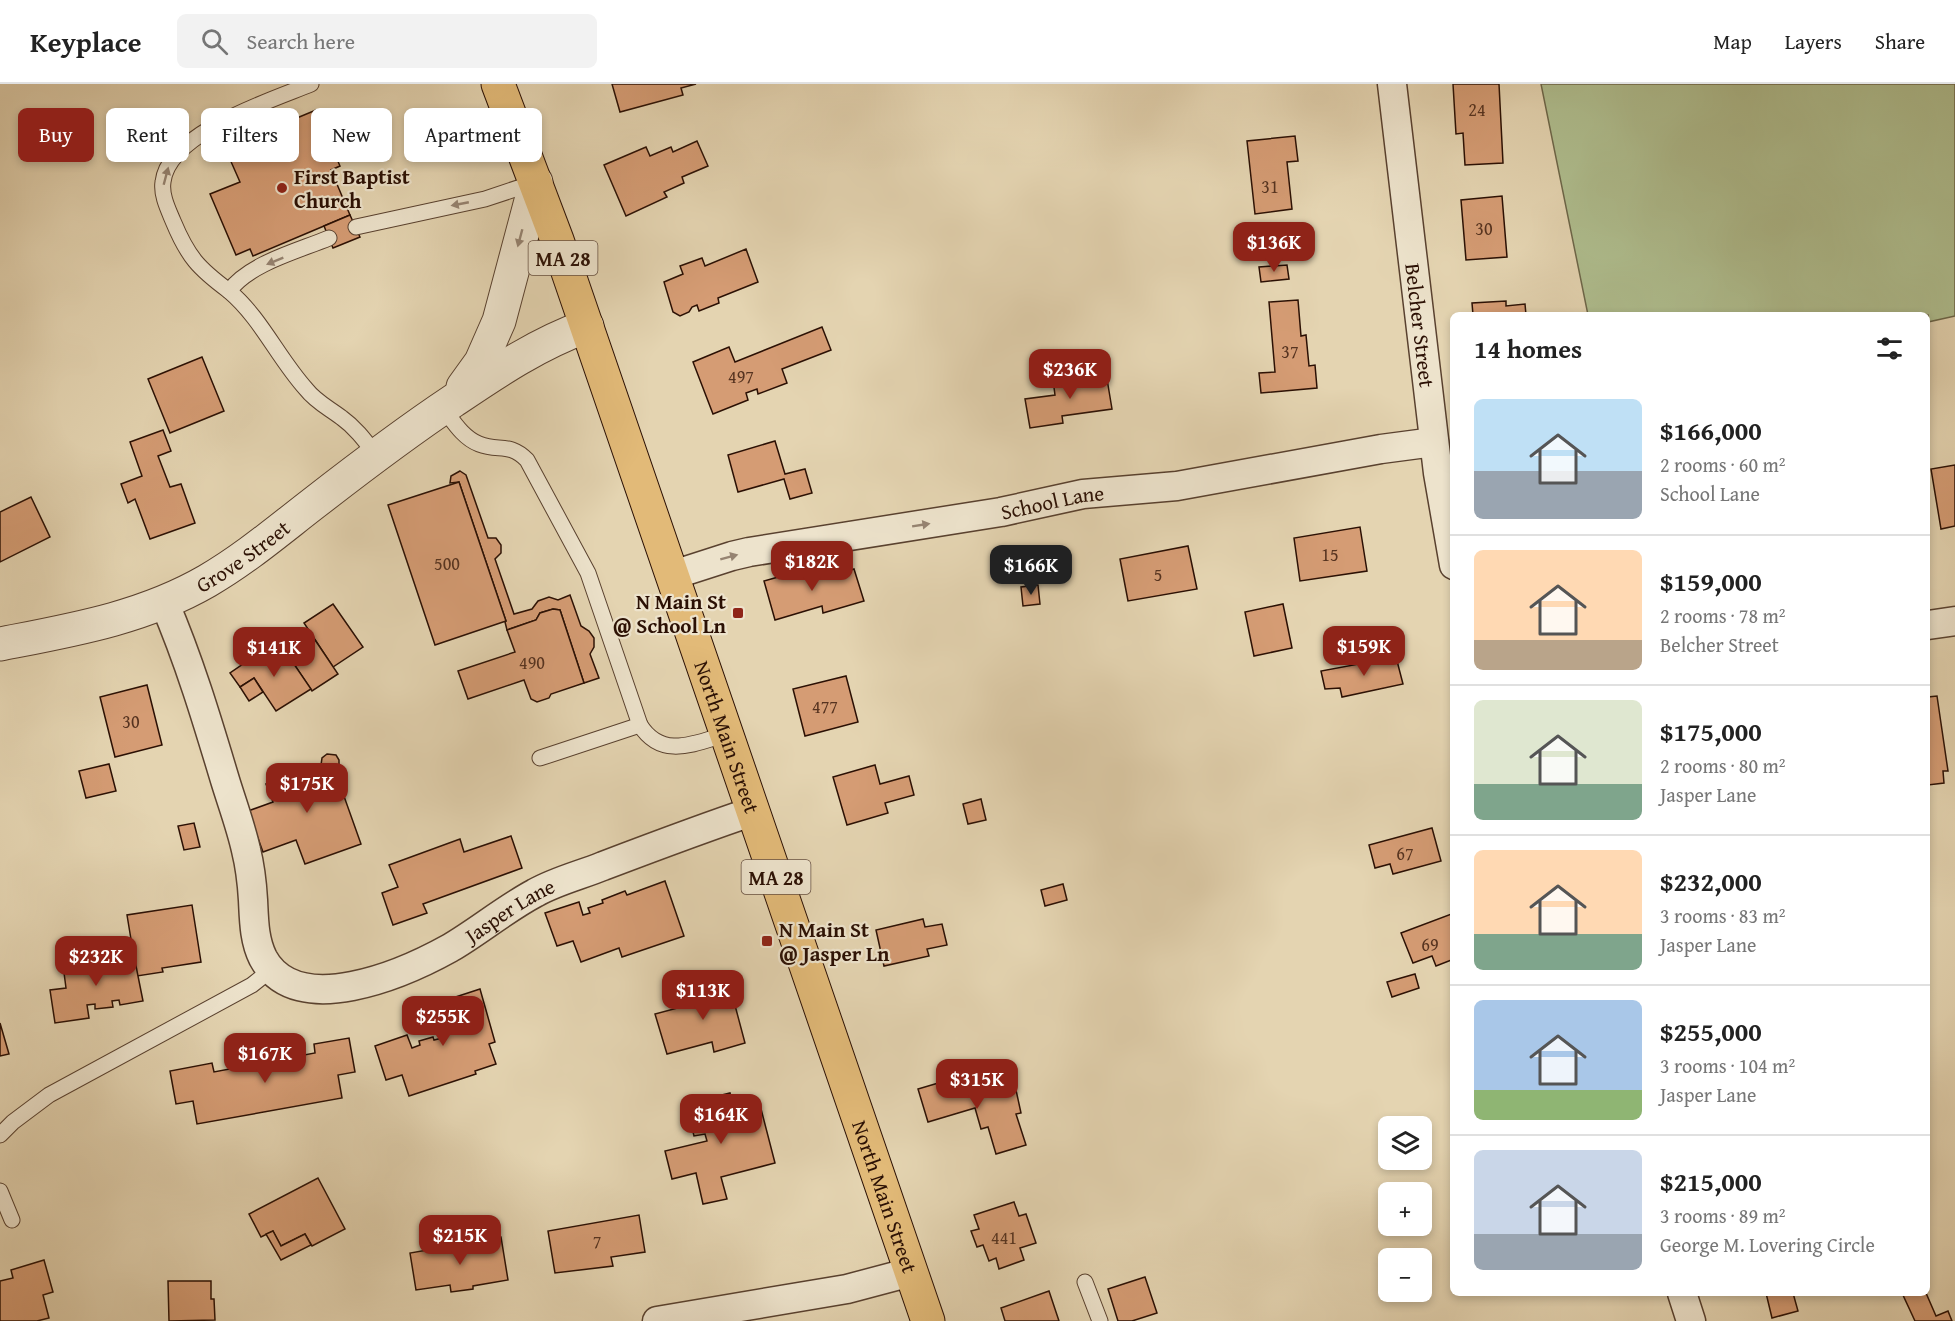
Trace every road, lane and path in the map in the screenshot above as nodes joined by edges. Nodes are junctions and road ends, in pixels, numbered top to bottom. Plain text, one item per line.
1 (311, 84) edge
2 (498, 84) edge
3 (1392, 84) edge
4 (536, 182) junction
5 (356, 227) dead end
6 (329, 238) dead end
7 (230, 291) junction
8 (587, 326) junction
9 (448, 404) junction
10 (1434, 442) junction
11 (376, 455) junction
12 (1450, 540) edge
13 (673, 575) junction
14 (164, 602) junction
15 (1955, 621) edge
16 (1930, 625) edge
17 (0, 644) edge
18 (640, 725) junction
19 (727, 734) junction
20 (540, 758) dead end
21 (754, 811) junction
22 (272, 969) junction
23 (0, 1135) edge
24 (0, 1191) edge
25 (12, 1220) dead end
26 (911, 1272) junction
27 (1085, 1282) dead end
28 (1683, 1296) edge
29 (657, 1321) edge
30 (928, 1321) edge
31 (1100, 1321) edge
32 (1691, 1321) edge

7 -> 1 lane
2 - 4 main road, North Main Street / MA 28
3 - 10 street, Belcher Street
4 -> 5 lane
4 - 8 main road, North Main Street / MA 28
4 -> 9 street, Grove Street
6 -> 7 lane
7 - 11 lane
8 - 9 street, Grove Street
8 - 13 main road, North Main Street / MA 28
9 - 11 street, Grove Street
9 - 18 lane
10 - 12 street, Belcher Street
13 -> 10 street, School Lane
11 - 14 street, Grove Street
13 - 19 main road, North Main Street / MA 28
14 - 17 street, Grove Street
14 - 22 street, Jasper Lane
15 - 16 street
18 - 19 lane
18 - 20 lane
19 - 21 main road, North Main Street / MA 28
21 - 22 street, Jasper Lane
21 - 26 main road, North Main Street / MA 28
22 - 23 lane
24 - 25 lane
26 - 29 street
26 - 30 main road, North Main Street / MA 28
27 - 31 lane
28 - 32 street

